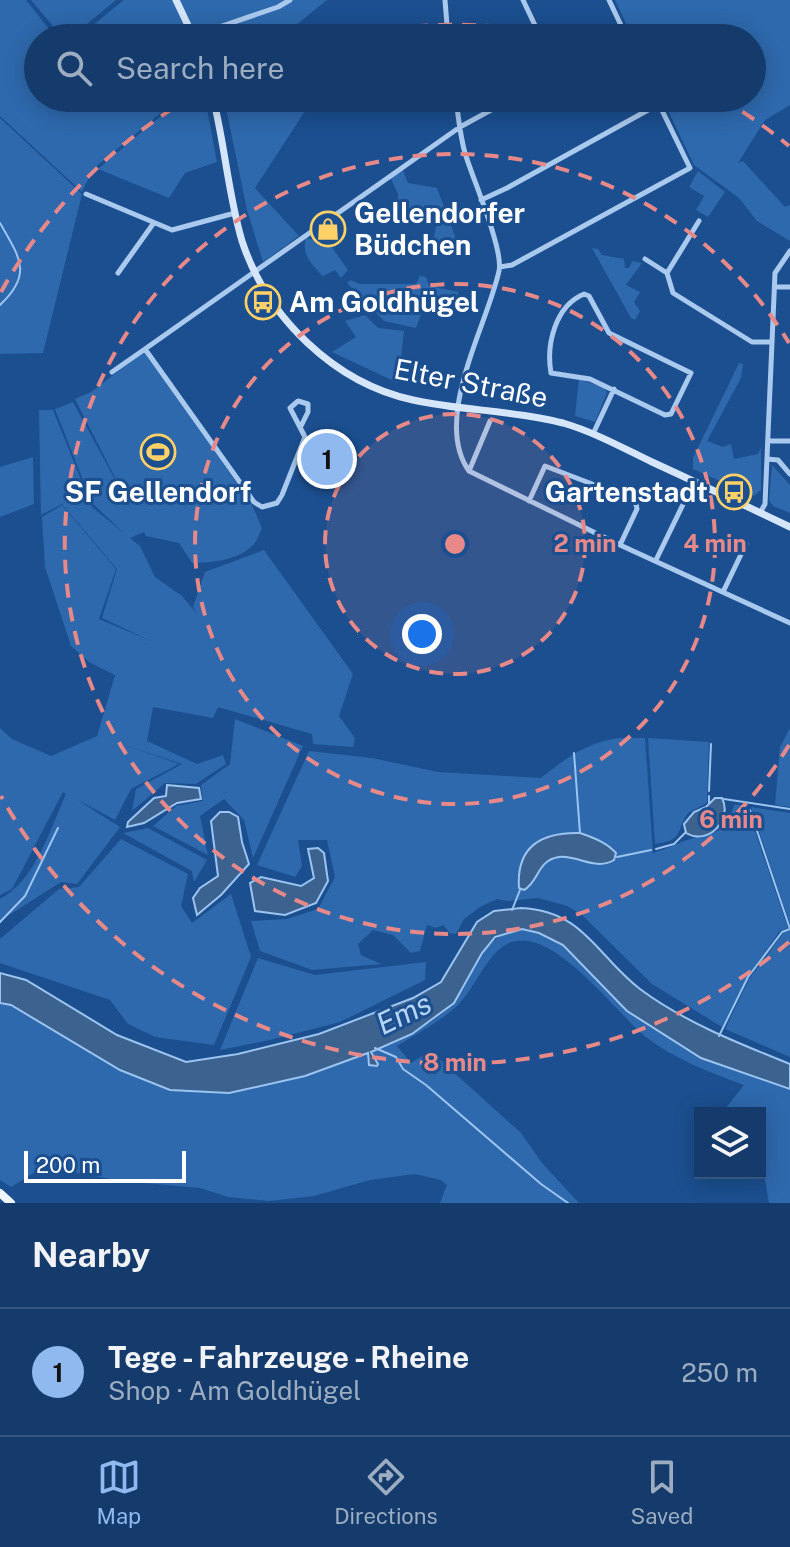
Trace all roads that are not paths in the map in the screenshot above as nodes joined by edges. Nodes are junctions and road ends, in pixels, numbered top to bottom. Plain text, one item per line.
1 (176, 0) edge
2 (290, 0) edge
3 (445, 0) edge
4 (523, 0) edge
5 (609, 0) edge
6 (188, 24) edge
7 (230, 24) edge
8 (447, 24) edge
9 (534, 24) edge
10 (620, 24) edge
11 (216, 112) edge
12 (458, 112) edge
13 (487, 112) edge
14 (639, 112) edge
15 (663, 112) edge
16 (460, 127) junction
17 (86, 194) dead end
18 (481, 200) junction
19 (235, 213) junction
20 (699, 221) dead end
21 (153, 224) junction
22 (790, 251) edge
23 (645, 259) dead end
24 (500, 267) junction
25 (255, 271) junction
26 (118, 273) dead end
27 (667, 273) junction
28 (775, 287) junction
29 (790, 287) edge
30 (772, 342) junction
31 (145, 349) junction
32 (112, 372) dead end
33 (614, 389) junction
34 (459, 408) junction
35 (490, 421) dead end
36 (301, 426) junction
37 (593, 434) junction
38 (768, 441) junction
39 (790, 441) edge
40 (767, 459) junction
41 (469, 471) junction
42 (790, 474) edge
43 (691, 488) dead end
44 (529, 501) junction
45 (760, 513) junction
46 (790, 527) edge
47 (746, 544) dead end
48 (620, 545) junction
49 (656, 560) junction
50 (723, 592) junction
51 (790, 623) edge
52 (0, 1193) edge
53 (11, 1203) edge

1 - 6 main road
2 - 7 street
3 - 8 street
4 - 9 street
5 - 10 street
11 - 19 main road, Elter Straße
12 - 16 street
13 - 16 street
14 - 18 street
15 - 24 street
16 - 18 street
16 - 25 street
17 - 21 street
18 - 24 street
19 - 21 street
19 - 25 main road, Elter Straße
20 - 27 street
21 - 26 street
22 - 28 street
23 - 27 street
24 - 34 street
25 - 31 street
25 - 34 main road, Elter Straße
27 - 30 street
28 - 29 street
28 - 30 street
30 - 38 street
31 - 32 street
31 - 36 street
33 - 33 street
33 - 37 street
34 - 37 main road, Elter Straße
34 - 41 street
35 - 41 street
36 - 36 street
37 - 45 main road, Elter Straße
38 - 39 street
38 - 40 street
40 - 42 street
40 - 45 street
41 - 44 street
43 - 49 street
44 - 48 street
44 - 48 street
45 - 46 main road, Elter Straße
47 - 50 street
48 - 49 street
49 - 50 street
50 - 51 street
52 - 53 main road

